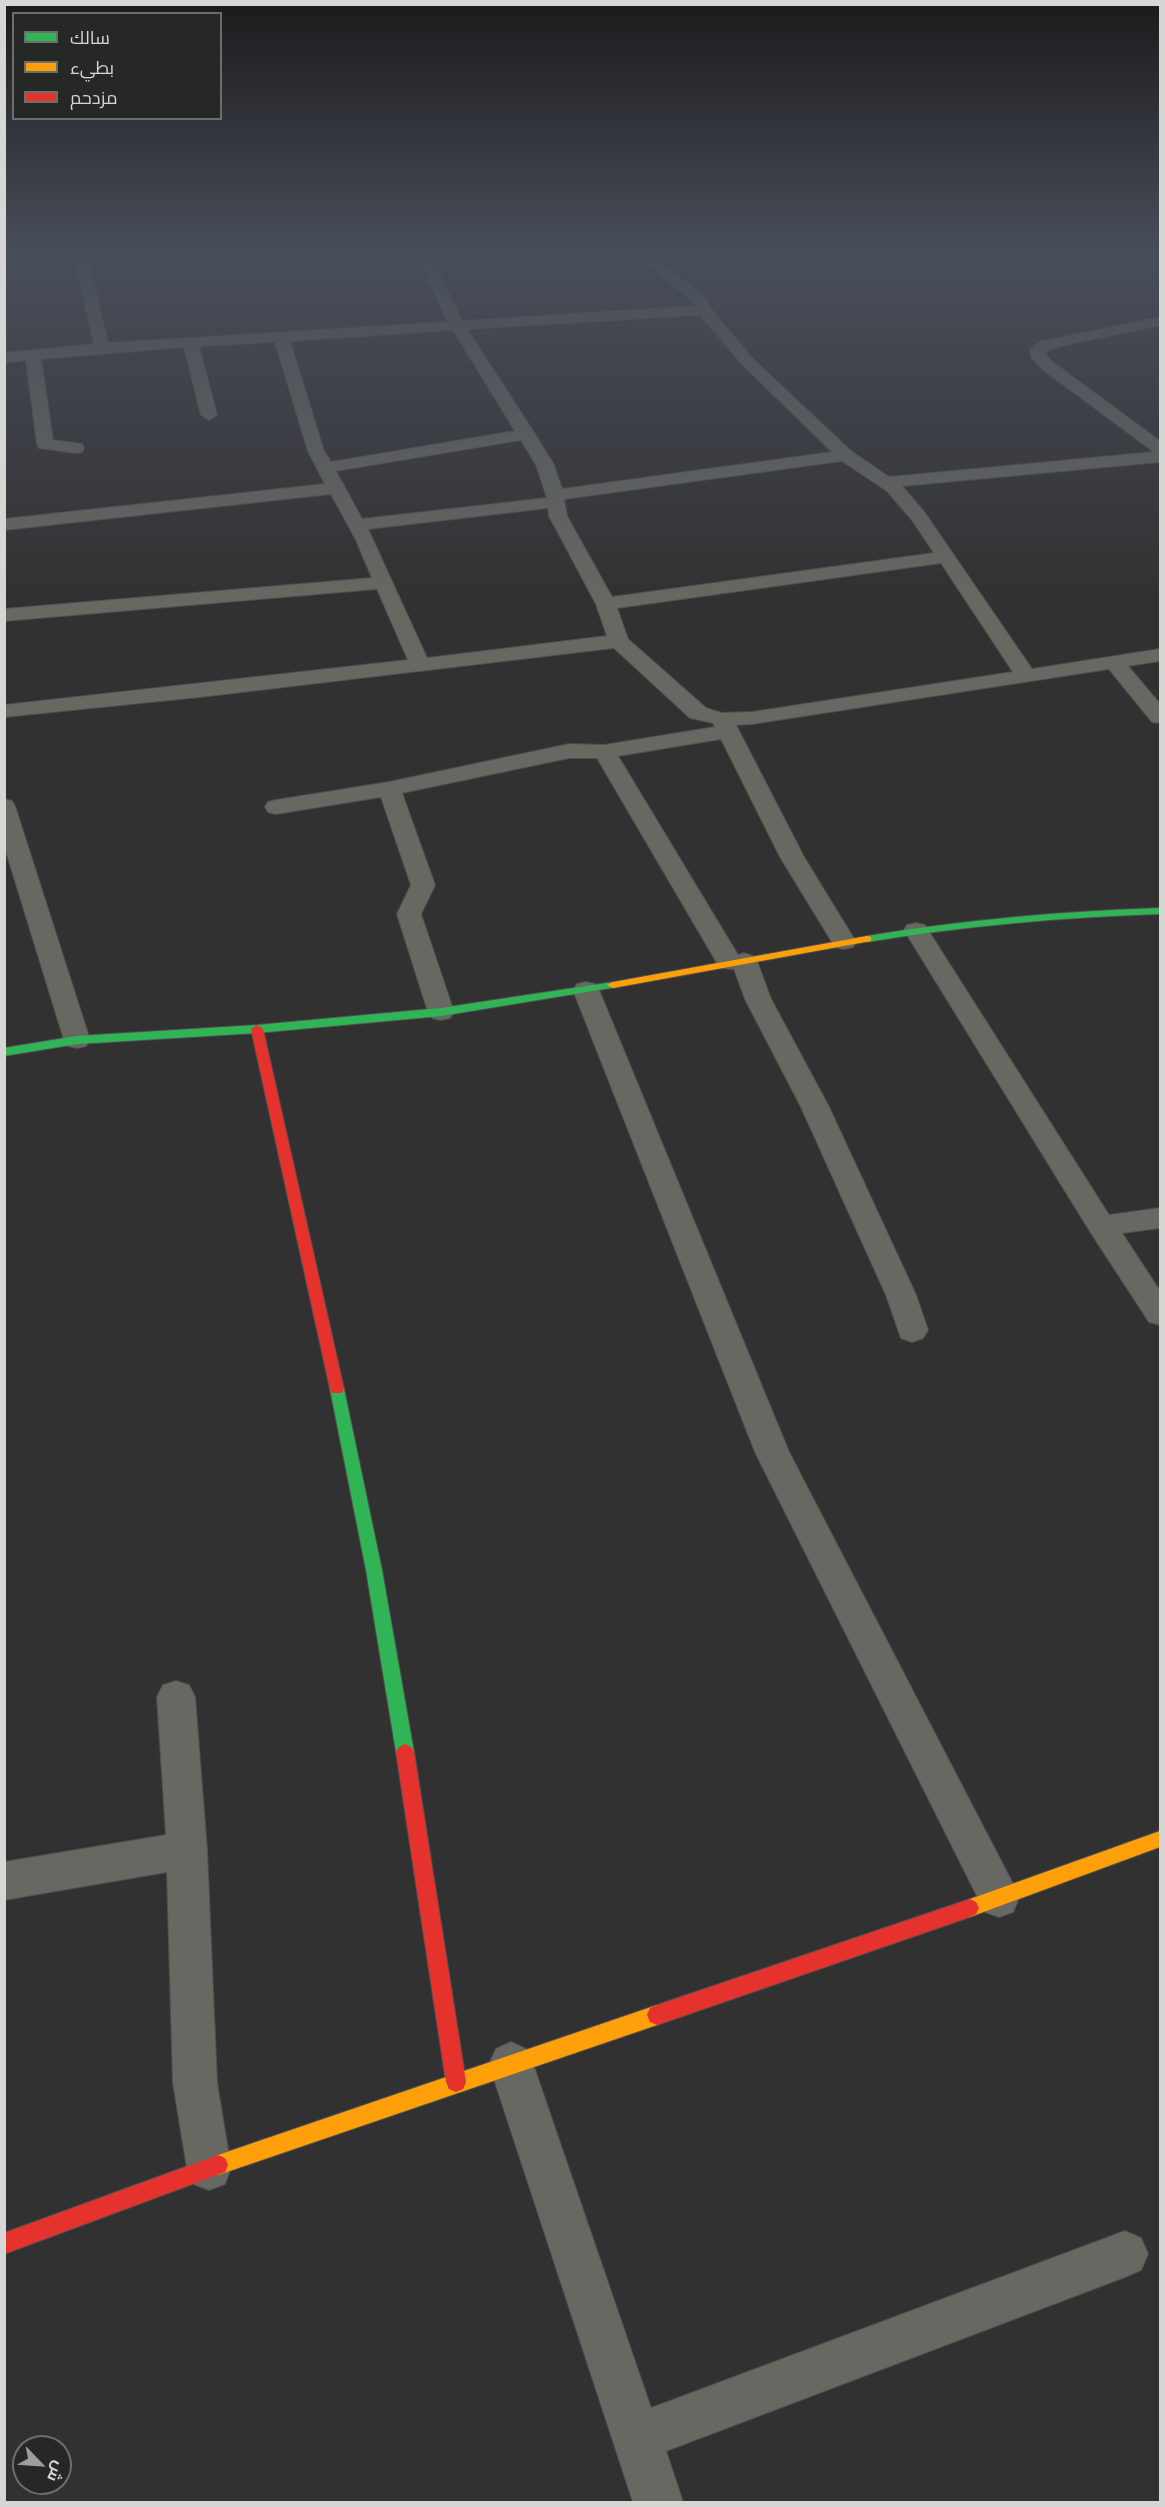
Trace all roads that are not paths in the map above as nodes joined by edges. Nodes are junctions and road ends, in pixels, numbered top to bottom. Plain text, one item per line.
1 (36, 370) edge
2 (197, 370) edge
3 (291, 370) edge
4 (486, 370) edge
5 (756, 370) edge
6 (1053, 370) edge
7 (209, 415) dead end
8 (527, 434) junction
9 (76, 448) dead end
10 (1161, 449) edge
11 (845, 455) junction
12 (1161, 457) edge
13 (325, 468) junction
14 (889, 482) junction
15 (336, 488) junction
16 (556, 499) junction
17 (4, 525) edge
18 (356, 525) junction
19 (945, 557) junction
20 (384, 584) junction
21 (606, 604) junction
22 (4, 615) edge
23 (618, 642) junction
24 (1161, 655) edge
25 (1114, 662) junction
26 (420, 665) junction
27 (1026, 676) junction
28 (4, 711) edge
29 (1161, 717) edge
30 (725, 725) junction
31 (604, 752) junction
32 (389, 789) junction
33 (4, 806) edge
34 (276, 807) dead end
35 (1161, 911) edge
36 (916, 930) junction
37 (844, 942) junction
38 (737, 962) junction
39 (585, 990) junction
40 (441, 1012) junction
41 (256, 1029) junction
42 (77, 1040) junction
43 (4, 1052) edge
44 (1161, 1218) edge
45 (1101, 1226) junction
46 (1161, 1314) edge
47 (912, 1330) dead end
48 (176, 1697) dead end
49 (1161, 1839) edge
50 (187, 1850) junction
51 (4, 1881) edge
52 (999, 1898) junction
53 (511, 2064) junction
54 (456, 2082) junction
55 (209, 2168) junction
56 (4, 2244) edge
57 (1125, 2254) dead end
58 (636, 2438) junction
59 (658, 2502) edge

1 - 9 street
2 - 7 street
3 - 13 street
4 - 8 street
5 - 11 street
6 - 10 street
8 - 13 street
8 - 16 street
11 - 14 street
11 - 16 street
12 - 14 street
13 - 15 street
14 - 19 street
15 - 17 street
15 - 18 street
16 - 18 street
16 - 21 street
18 - 20 street
19 - 21 street
19 - 27 street
20 - 22 street
20 - 26 street
21 - 23 street
23 - 26 street
23 - 30 street
24 - 25 street
25 - 27 street
25 - 29 street
26 - 28 street
27 - 30 street
30 - 31 street
30 - 37 street
31 - 32 street
31 - 38 street
32 - 34 street
32 - 40 street
33 - 42 street
35 - 36 street
36 - 37 street
36 - 45 street
37 - 38 street
38 - 39 street
38 - 47 street
39 - 40 street
39 - 52 street
40 - 41 street
41 - 42 street
41 - 54 street
42 - 43 street
44 - 45 street
45 - 46 street
48 - 50 street
49 - 52 street
50 - 51 street
50 - 55 street
52 - 53 street
53 - 54 street
53 - 58 street
54 - 55 street
55 - 56 street
57 - 58 street
58 - 59 street

